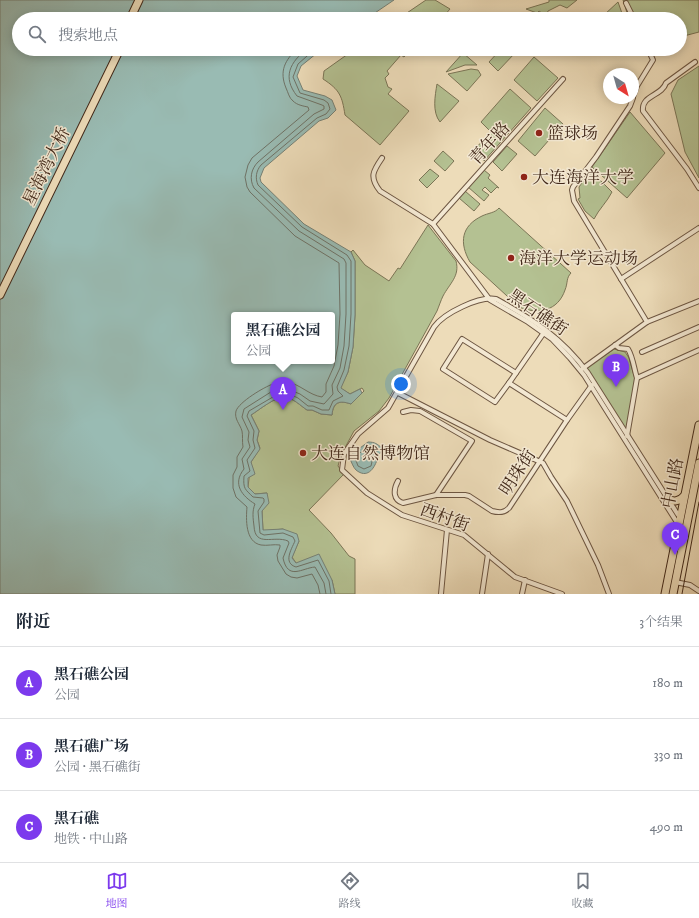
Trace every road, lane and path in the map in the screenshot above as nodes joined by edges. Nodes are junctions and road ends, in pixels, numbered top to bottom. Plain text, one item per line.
1 (140, 0) edge
2 (144, 0) edge
3 (626, 3) dead end
4 (134, 12) edge
5 (138, 12) edge
6 (630, 12) edge
7 (113, 56) edge
8 (117, 56) edge
9 (651, 56) edge
10 (695, 62) dead end
11 (563, 79) dead end
12 (639, 83) edge
13 (631, 104) edge
14 (382, 158) dead end
15 (699, 188) edge
16 (433, 224) junction
17 (699, 228) edge
18 (621, 279) junction
19 (0, 285) edge
20 (0, 295) edge
21 (488, 298) junction
22 (699, 301) edge
23 (646, 322) junction
24 (699, 327) edge
25 (545, 331) junction
26 (615, 345) junction
27 (699, 350) edge
28 (642, 352) dead end
29 (582, 369) junction
30 (516, 373) junction
31 (638, 378) junction
32 (509, 383) junction
33 (593, 384) junction
34 (398, 393) junction
35 (403, 412) dead end
36 (567, 420) junction
37 (699, 425) edge
38 (627, 436) junction
39 (540, 460) junction
40 (699, 463) edge
41 (342, 470) joint
42 (398, 481) dead end
43 (436, 495) junction
44 (684, 496) junction
45 (667, 498) junction
46 (691, 504) junction
47 (668, 508) junction
48 (679, 517) junction
49 (447, 530) junction
50 (488, 554) junction
51 (680, 559) junction
52 (525, 580) junction
53 (675, 582) junction
54 (699, 591) edge
55 (441, 594) edge
56 (482, 594) edge
57 (522, 594) edge
58 (560, 594) edge
59 (609, 594) edge
60 (665, 594) edge
61 (673, 594) edge

1 - 4 highway
2 - 5 highway
3 - 6 street
7 - 19 highway, 星海湾大桥
8 - 20 highway, 星海湾大桥
9 - 12 street
10 - 15 street
11 - 16 street, 青年路
13 - 18 street
14 - 16 street
16 - 21 street
17 - 18 street
18 - 23 street
21 - 25 street, 黑石礁街
21 - 34 street, 黑石礁街
22 - 23 street
23 - 26 street
24 - 28 street
25 - 29 street, 黑石礁街
25 - 30 street
26 - 29 street
26 - 31 street
27 - 31 street
29 - 33 street, 黑石礁街
30 - 32 street
30 - 32 street
31 - 38 street
32 - 36 street
33 - 36 street, 明珠街
33 - 38 street, 黑石礁街
33 - 47 street, 黑石礁街
34 - 39 street
34 - 41 street, 黑石礁街
35 - 43 street
36 - 39 street, 明珠街
37 - 44 highway, 中山路
38 - 45 street, 黑石礁街
39 - 43 street, 明珠街
39 - 59 street
40 - 46 highway, 中山路
41 - 49 street, 西村街
42 - 43 street, 明珠街
44 - 45 highway
44 - 48 highway, 中山路
45 - 48 street, 黑石礁街
46 - 48 street
46 - 51 highway, 中山路
47 - 48 street, 黑石礁街
47 - 48 street, 黑石礁街
48 - 51 highway
48 - 60 highway, 中山路
49 - 50 street, 西村街
49 - 55 street
50 - 52 street, 西村街
50 - 56 street
51 - 53 highway, 中山路
52 - 57 street
52 - 58 street, 西村街
53 - 54 street
53 - 61 highway, 中山路

